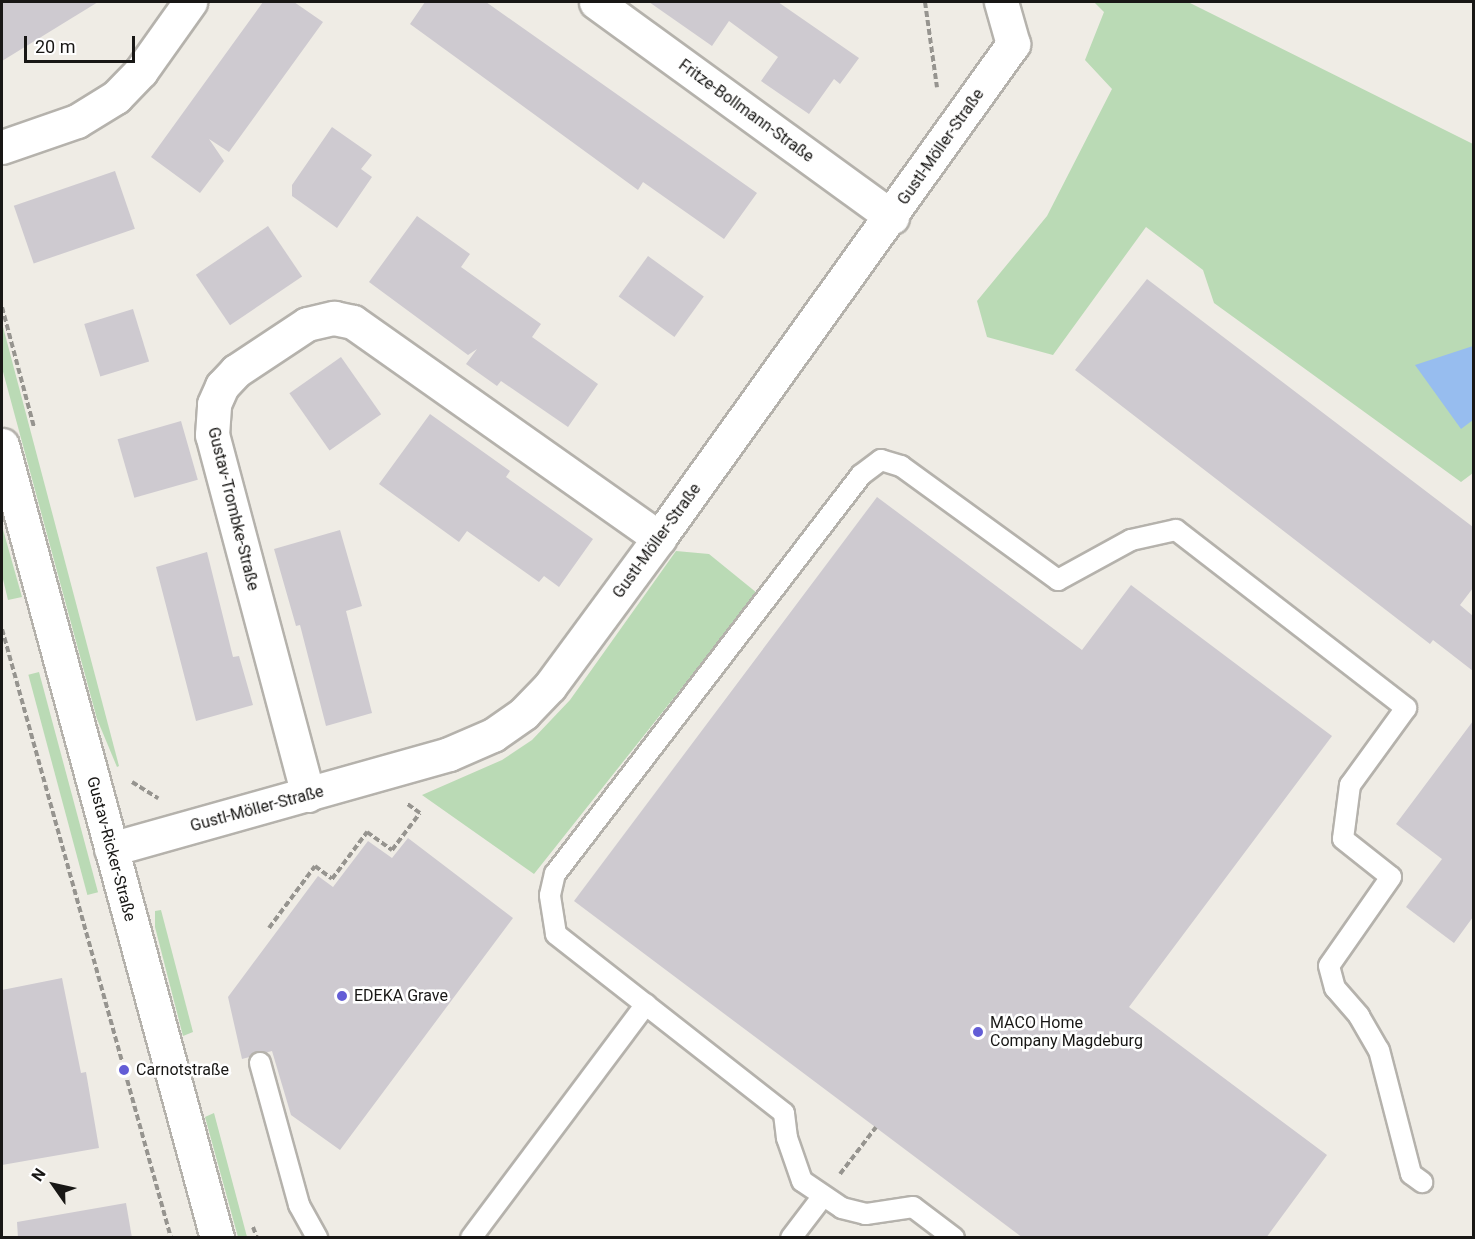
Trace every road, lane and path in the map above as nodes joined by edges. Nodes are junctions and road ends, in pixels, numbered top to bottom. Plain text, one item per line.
1 (190, 2) edge
2 (599, 2) edge
3 (1000, 2) edge
4 (2, 147) edge
5 (892, 217) junction
6 (3, 455) edge
7 (659, 538) junction
8 (2, 629) edge
9 (373, 778) junction
10 (308, 795) junction
11 (111, 849) junction
12 (269, 927) dead end
13 (646, 1004) junction
14 (260, 1063) dead end
15 (876, 1127) dead end
16 (1422, 1182) dead end
17 (823, 1196) junction
18 (171, 1238) edge
19 (217, 1238) edge
20 (317, 1238) edge
21 (471, 1238) edge
22 (792, 1238) edge
23 (954, 1238) edge

1 - 4 street
2 - 5 street, Fritze-Bollmann-Straße
3 - 5 street, Gustl-Möller-Straße
5 - 7 street, Gustl-Möller-Straße
6 - 11 street, Gustav-Ricker-Straße
7 - 9 street, Gustl-Möller-Straße
7 - 10 street, Gustav-Trombke-Straße
8 - 18 path
9 - 10 street, Gustl-Möller-Straße
9 - 12 path
10 - 11 street, Gustl-Möller-Straße
11 - 19 street, Gustav-Ricker-Straße
13 - 16 lane
13 - 17 lane
13 - 21 lane
14 - 20 lane
15 - 17 path
17 - 22 lane
17 - 23 lane

